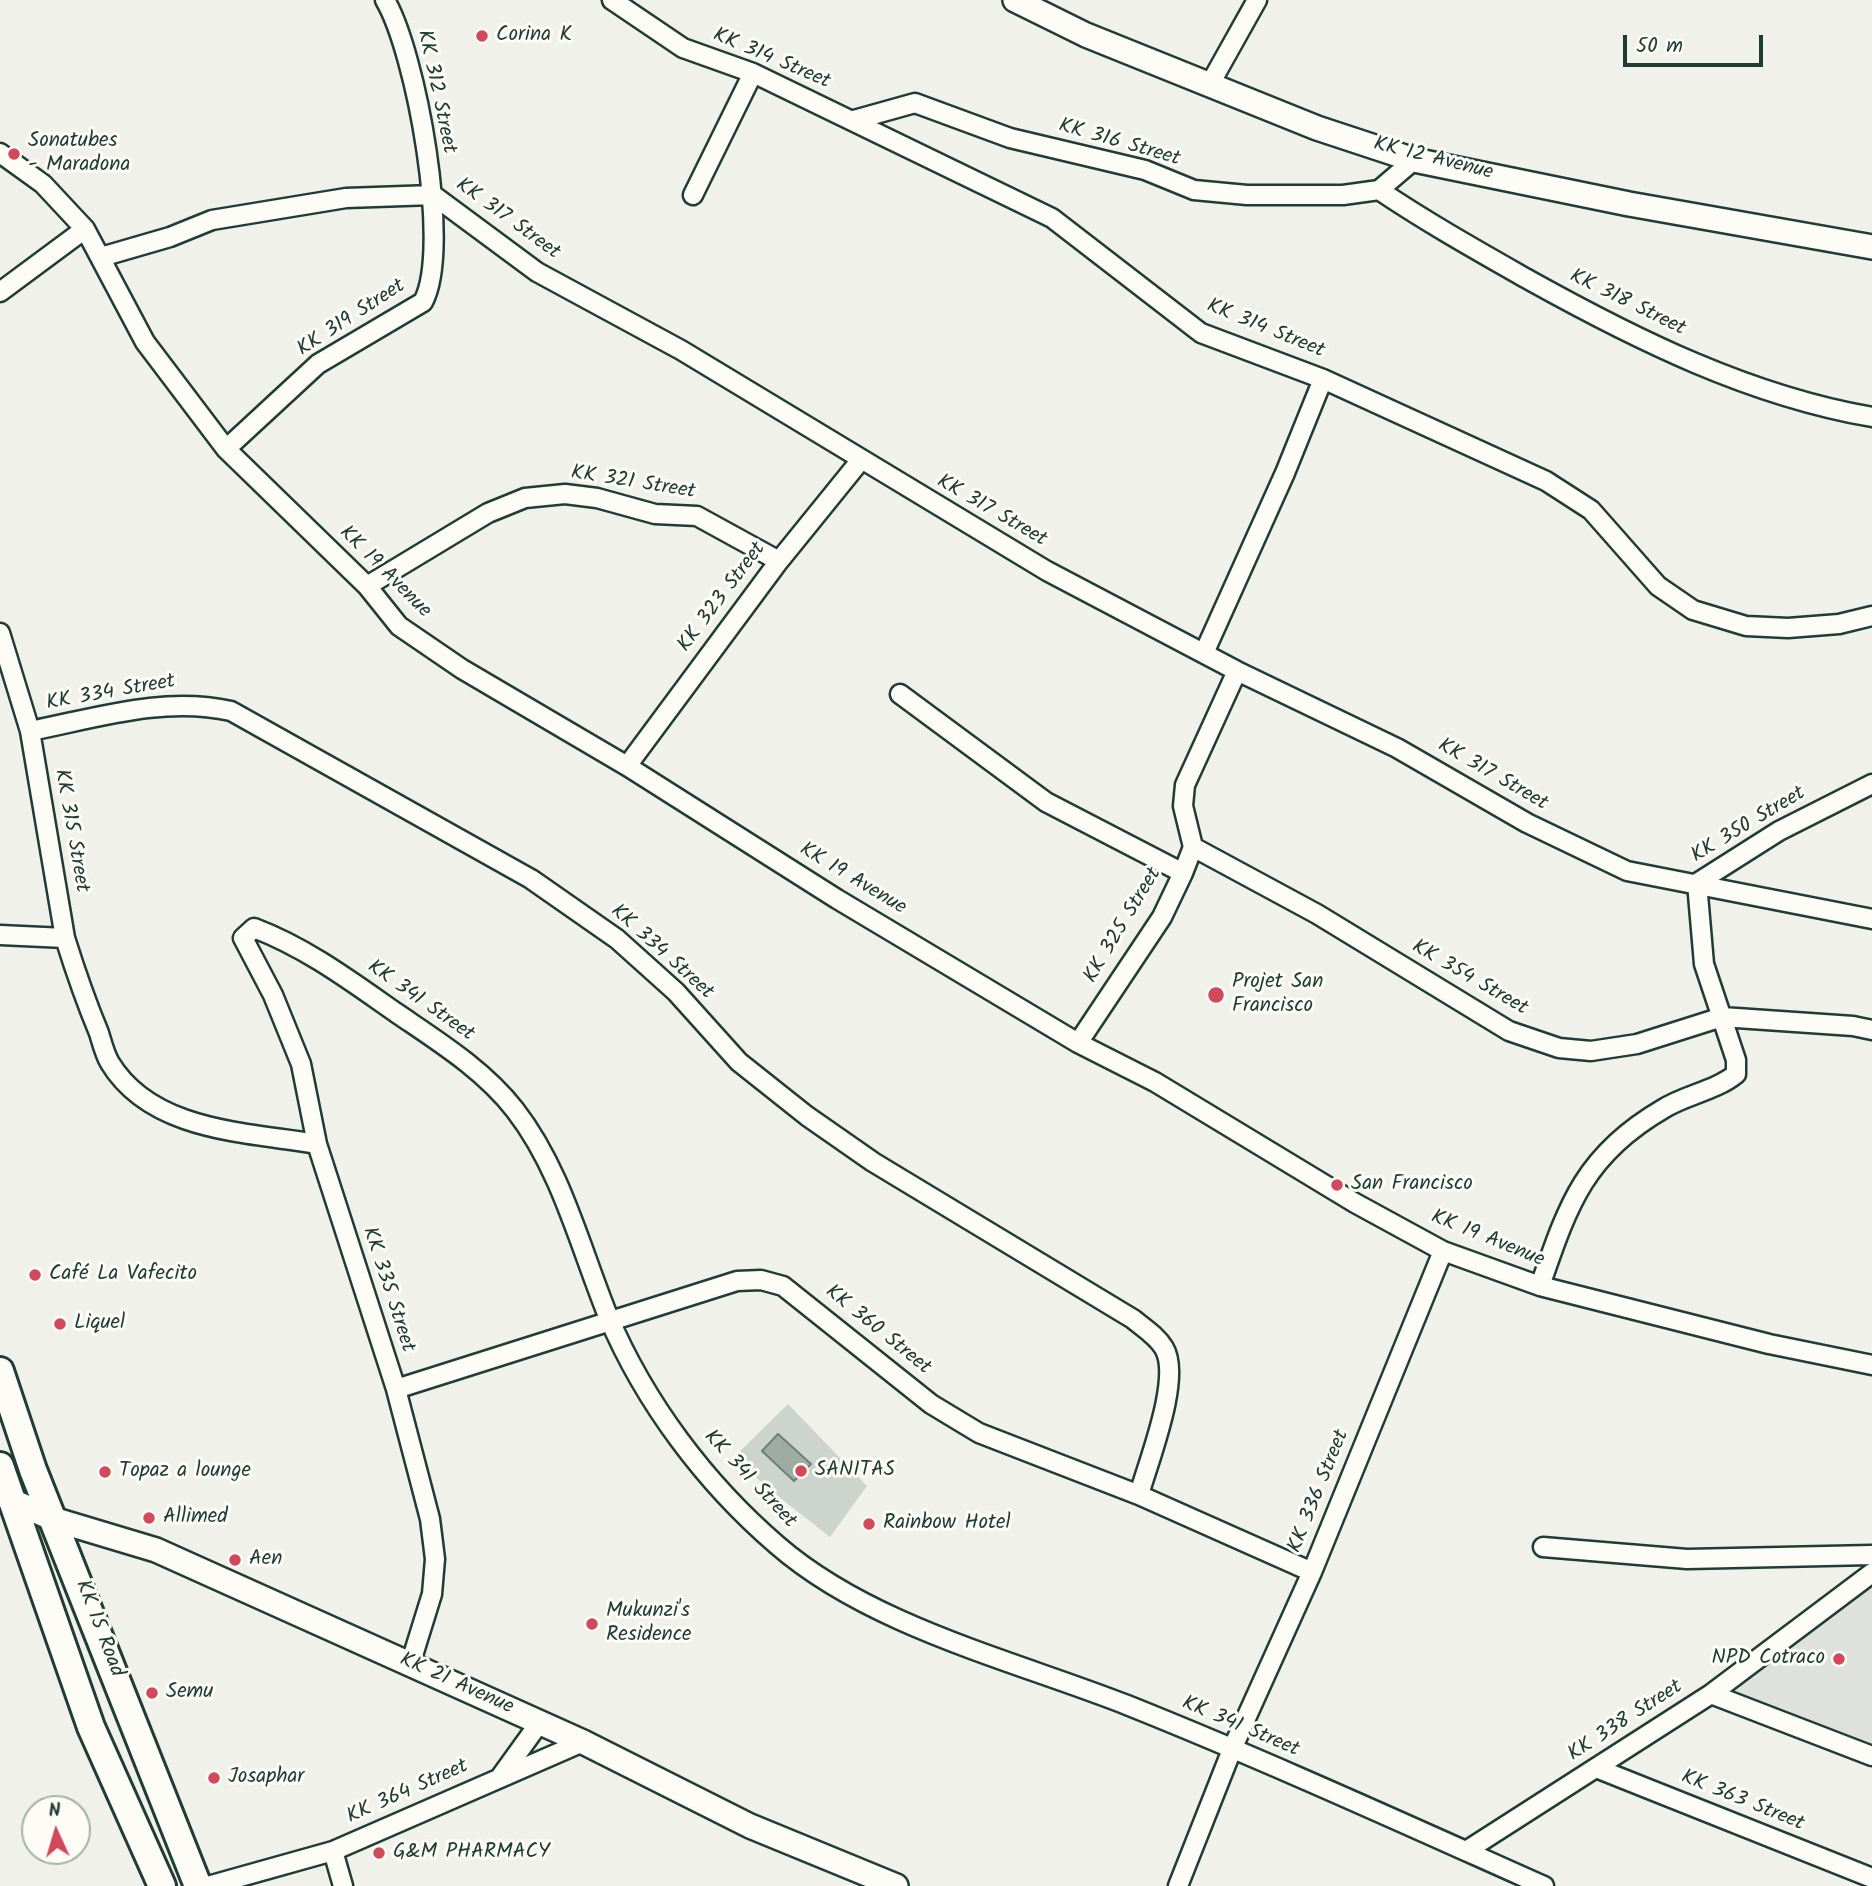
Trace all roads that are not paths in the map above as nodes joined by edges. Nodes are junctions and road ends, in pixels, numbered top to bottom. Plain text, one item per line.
1 (385, 0) edge
2 (612, 0) edge
3 (1015, 0) edge
4 (1257, 0) edge
5 (753, 73) junction
6 (1210, 84) junction
7 (854, 120) junction
8 (0, 153) edge
9 (1415, 160) junction
10 (1379, 190) junction
11 (433, 195) junction
12 (693, 195) dead end
13 (85, 229) junction
14 (1872, 247) edge
15 (101, 257) junction
16 (0, 292) edge
17 (1323, 379) junction
18 (1872, 417) edge
19 (226, 449) junction
20 (860, 461) junction
21 (779, 561) junction
22 (367, 586) junction
23 (1872, 616) edge
24 (0, 633) edge
25 (1204, 653) junction
26 (1237, 671) junction
27 (900, 694) dead end
28 (30, 732) junction
29 (627, 766) junction
30 (1872, 784) edge
31 (1192, 846) junction
32 (1183, 873) junction
33 (1697, 883) junction
34 (1872, 919) edge
35 (0, 935) edge
36 (65, 938) junction
37 (243, 938) joint
38 (1722, 1017) junction
39 (1872, 1030) edge
40 (1078, 1043) junction
41 (317, 1144) junction
42 (1443, 1251) junction
43 (1540, 1286) junction
44 (609, 1319) junction
45 (1872, 1365) edge
46 (0, 1371) edge
47 (396, 1389) junction
48 (0, 1466) edge
49 (1139, 1495) junction
50 (5, 1501) edge
51 (56, 1520) junction
52 (1543, 1547) dead end
53 (1872, 1555) edge
54 (1312, 1572) junction
55 (1872, 1573) edge
56 (411, 1665) junction
57 (1711, 1694) junction
58 (540, 1722) junction
59 (583, 1742) junction
60 (1233, 1747) junction
61 (1872, 1756) edge
62 (1596, 1768) junction
63 (501, 1776) junction
64 (333, 1851) junction
65 (1466, 1851) junction
66 (1872, 1878) edge
67 (162, 1886) edge
68 (198, 1886) edge
69 (208, 1886) edge
70 (344, 1886) edge
71 (896, 1886) edge
72 (1178, 1886) edge
73 (1544, 1886) edge

1 - 11 street, KK 312 Street
2 - 5 street, KK 314 Street
3 - 6 main road, KK 12 Avenue
4 - 6 street
5 - 7 street, KK 314 Street
5 - 12 street
6 - 9 main road, KK 12 Avenue
7 - 10 street, KK 316 Street
7 - 17 street, KK 314 Street
8 - 13 street, KK 19 Avenue
9 - 10 street
9 - 14 main road, KK 12 Avenue
10 - 18 street, KK 318 Street
11 - 15 street, KK 317 Street
11 - 19 street, KK 319 Street
11 - 20 street, KK 317 Street
13 - 15 street, KK 19 Avenue
13 - 16 street
15 - 19 street, KK 19 Avenue
17 - 23 street, KK 314 Street
17 - 25 street
19 - 22 street, KK 19 Avenue
20 - 21 street, KK 323 Street
20 - 25 street, KK 317 Street
21 - 22 street, KK 321 Street
21 - 29 street, KK 323 Street
22 - 29 street, KK 19 Avenue
24 - 28 street, KK 334 Street
25 - 26 street, KK 317 Street
26 - 31 street, KK 325 Street
26 - 33 street, KK 317 Street
27 - 32 street
28 - 36 street, KK 315 Street
28 - 49 street, KK 334 Street
29 - 40 street, KK 19 Avenue
30 - 33 street, KK 350 Street
31 - 32 street, KK 325 Street
31 - 38 street, KK 354 Street
32 - 40 street, KK 325 Street
33 - 34 street, KK 317 Street
33 - 38 street, KK 350 Street
35 - 36 street
36 - 41 street, KK 315 Street
37 - 41 street, KK 335 Street
37 - 44 street, KK 341 Street
38 - 39 street, KK 354 Street
38 - 43 street, KK 350 Street
40 - 42 street, KK 19 Avenue
41 - 47 street, KK 335 Street
42 - 43 street, KK 19 Avenue
42 - 54 street, KK 336 Street
43 - 45 street, KK 19 Avenue
44 - 47 street, KK 360 Street
44 - 49 street, KK 360 Street
44 - 60 street, KK 341 Street
46 - 51 highway, KK 15 Road
47 - 56 street, KK 335 Street
48 - 50 highway, KK 15 Road
49 - 54 street, KK 360 Street
50 - 51 main road, KK 21 Avenue
50 - 67 highway, KK 15 Road
51 - 56 main road, KK 21 Avenue
51 - 68 highway, KK 15 Road
52 - 53 street
54 - 60 street, KK 336 Street
55 - 57 street, KK 338 Street
56 - 58 main road, KK 21 Avenue
57 - 61 street
57 - 62 street, KK 338 Street
58 - 59 main road, KK 21 Avenue
58 - 63 street, KK 364 Street
59 - 63 street, KK 364 Street
59 - 71 main road, KK 21 Avenue
60 - 65 street, KK 341 Street
60 - 72 street, KK 336 Street
62 - 65 street, KK 338 Street
62 - 66 street, KK 363 Street
63 - 64 street, KK 364 Street
64 - 69 street, KK 364 Street
64 - 70 street
65 - 73 street, KK 341 Street

